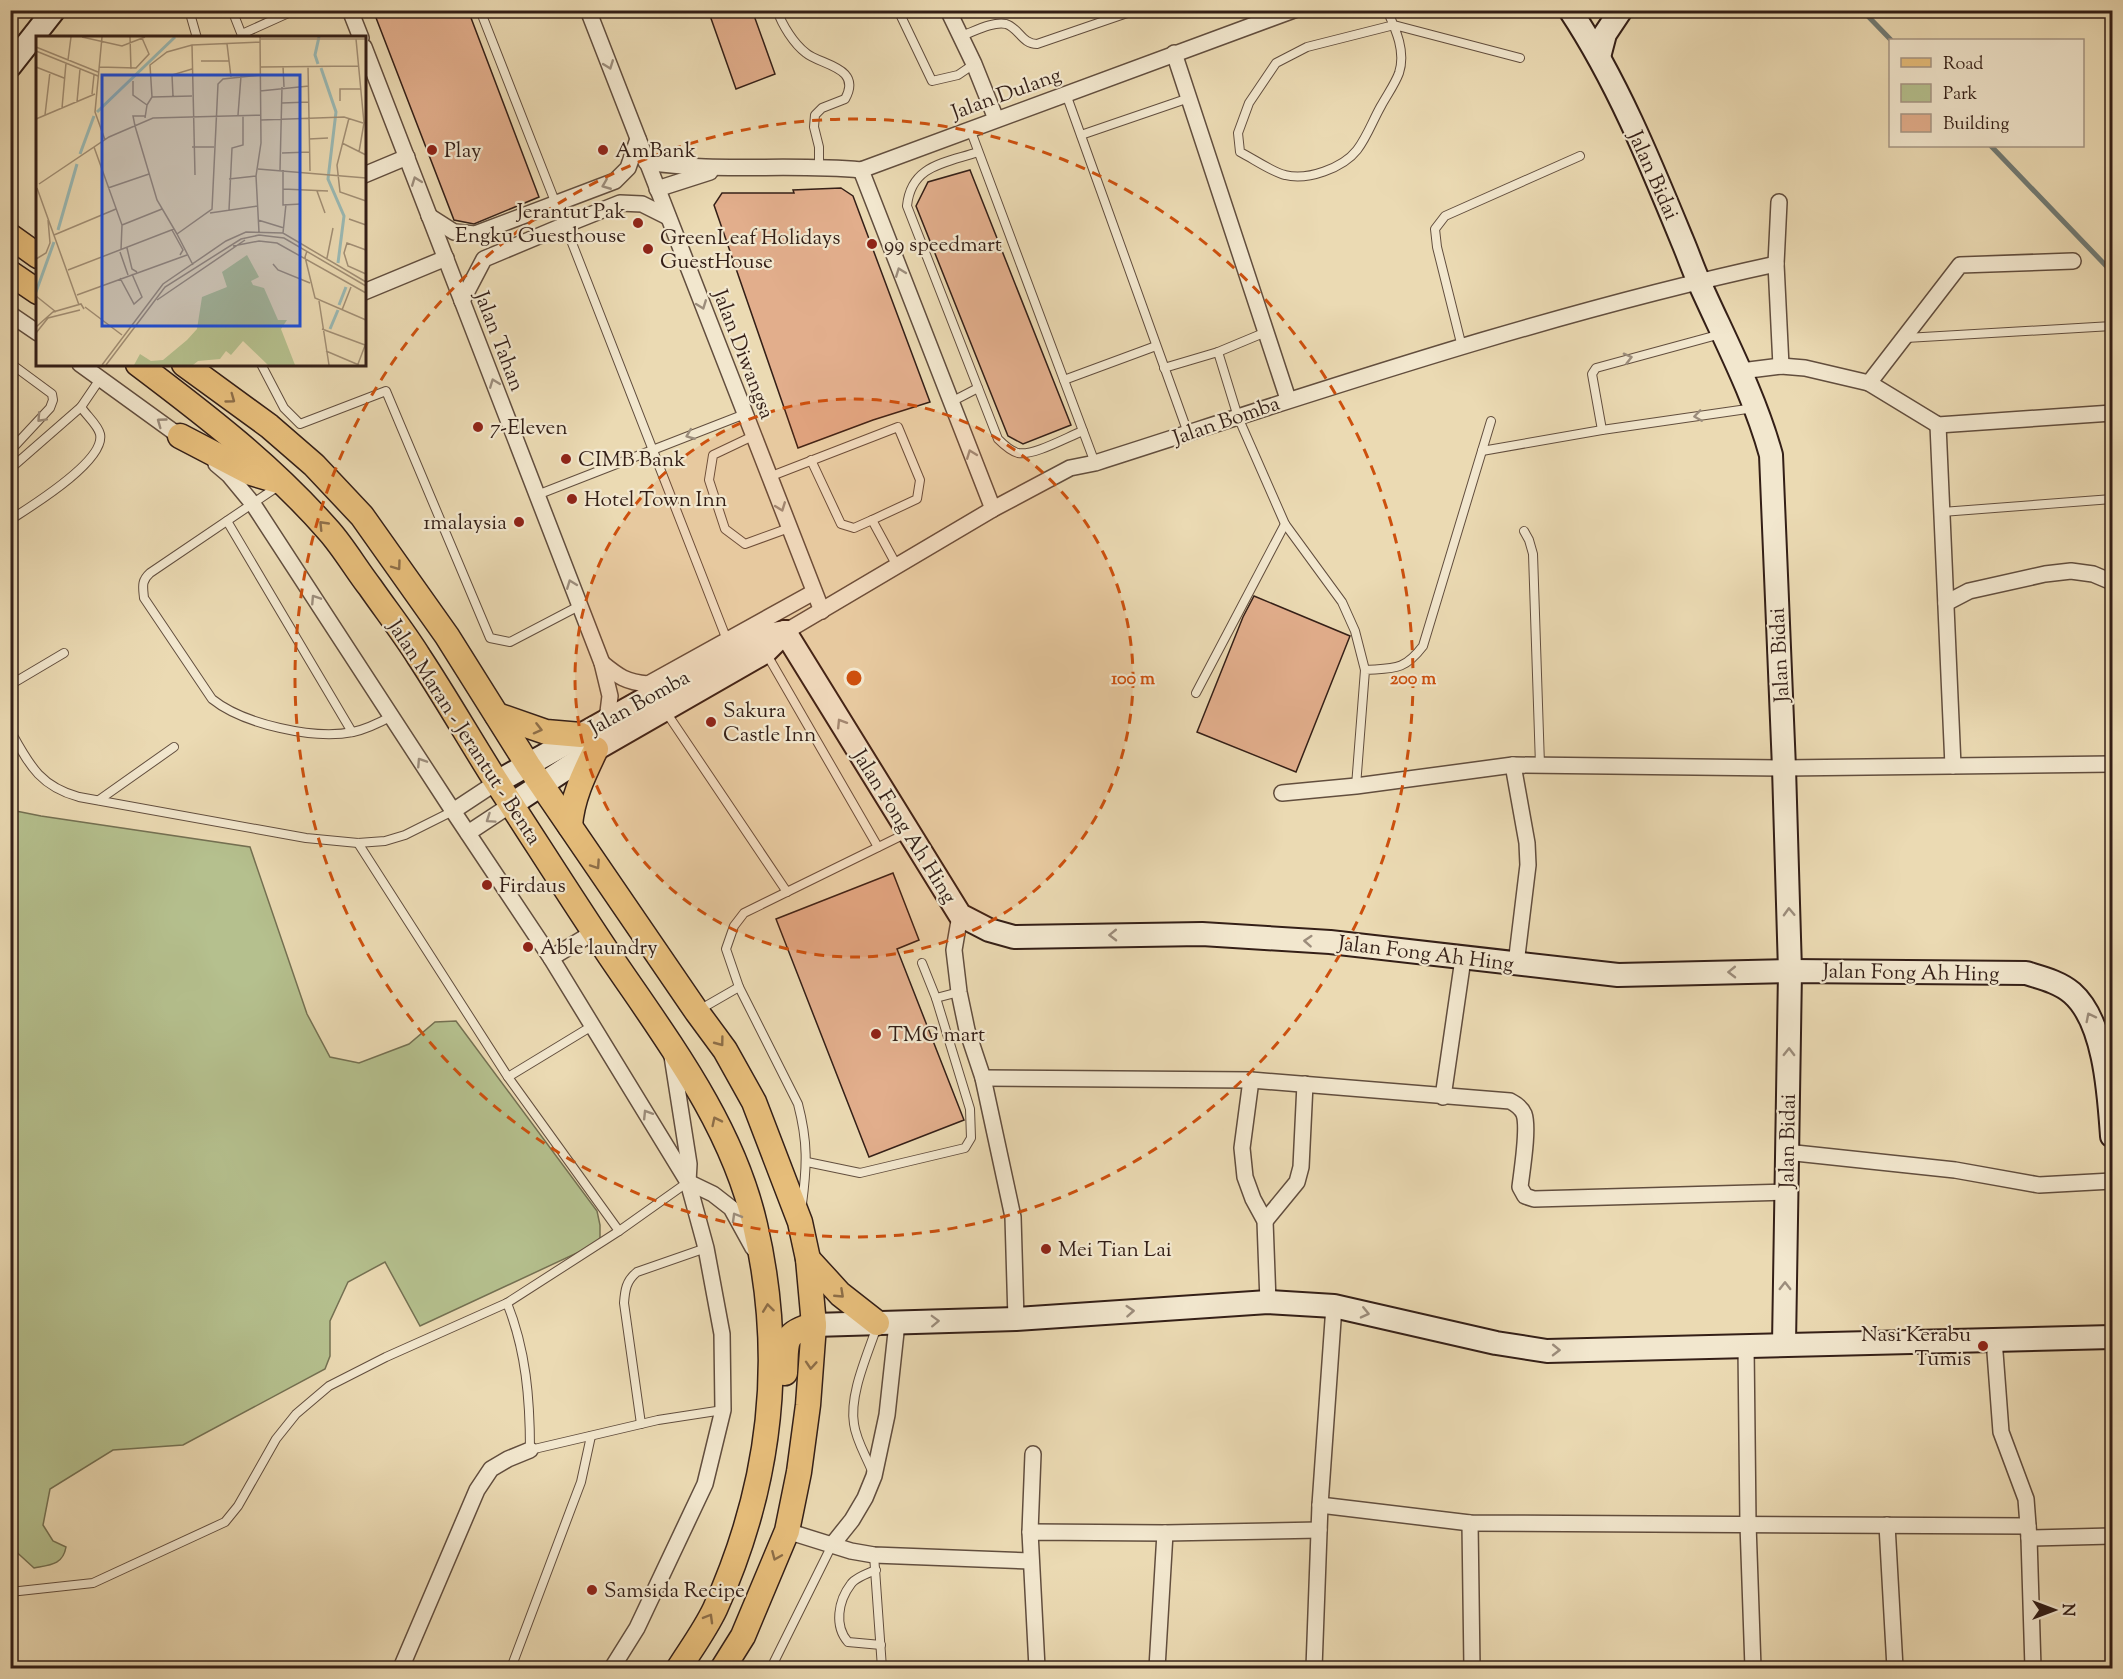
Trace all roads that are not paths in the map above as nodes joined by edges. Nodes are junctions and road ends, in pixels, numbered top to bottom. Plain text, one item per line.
1 (54, 10) edge
2 (189, 10) edge
3 (232, 10) edge
4 (295, 10) edge
5 (350, 10) edge
6 (480, 10) edge
7 (588, 10) edge
8 (777, 10) edge
9 (898, 10) edge
10 (948, 10) edge
11 (1106, 10) edge
12 (1136, 10) edge
13 (1294, 10) edge
14 (1387, 10) edge
15 (1615, 10) edge
16 (1621, 10) edge
17 (1274, 14) edge
18 (1575, 18) edge
19 (1108, 20) junction
20 (1394, 25) junction
21 (196, 36) edge
22 (243, 36) edge
23 (360, 36) edge
24 (961, 36) junction
25 (366, 52) edge
26 (1174, 53) junction
27 (1599, 57) junction
28 (1520, 58) dead end
29 (11, 64) edge
30 (974, 64) junction
31 (1066, 93) junction
32 (1189, 99) junction
33 (996, 119) junction
34 (969, 129) junction
35 (1081, 135) junction
36 (638, 139) junction
37 (978, 152) junction
38 (1580, 156) dead end
39 (407, 157) junction
40 (646, 162) junction
41 (819, 166) junction
42 (724, 169) junction
43 (861, 170) junction
44 (366, 174) edge
45 (657, 189) junction
46 (1779, 202) dead end
47 (556, 204) junction
48 (429, 216) junction
49 (668, 217) junction
50 (565, 225) junction
51 (10, 236) edge
52 (36, 255) edge
53 (446, 258) junction
54 (2073, 261) dead end
55 (1776, 264) junction
56 (10, 273) edge
57 (1698, 281) junction
58 (36, 291) edge
59 (366, 291) edge
60 (462, 301) junction
61 (10, 314) edge
62 (2112, 326) edge
63 (36, 332) edge
64 (1266, 332) junction
65 (1723, 334) junction
66 (1906, 338) junction
67 (1156, 346) junction
68 (1462, 347) junction
69 (1218, 352) junction
70 (10, 363) edge
71 (83, 366) edge
72 (141, 366) edge
73 (187, 366) edge
74 (262, 366) edge
75 (1781, 366) junction
76 (1164, 368) junction
77 (1741, 371) junction
78 (100, 379) junction
79 (1064, 380) junction
80 (1869, 383) junction
81 (978, 388) junction
82 (1288, 399) junction
83 (951, 402) junction
84 (81, 407) junction
85 (1755, 408) junction
86 (2112, 413) edge
87 (745, 414) junction
88 (1238, 417) junction
89 (1491, 421) dead end
90 (1938, 425) junction
91 (1602, 430) junction
92 (1083, 431) junction
93 (1188, 434) junction
94 (180, 436) junction
95 (753, 436) junction
96 (653, 450) junction
97 (1482, 451) junction
98 (10, 452) edge
99 (10, 456) edge
100 (811, 460) junction
101 (1095, 463) junction
102 (13, 468) edge
103 (769, 477) junction
104 (283, 483) junction
105 (537, 495) junction
106 (2112, 499) edge
107 (253, 504) junction
108 (993, 508) junction
109 (1942, 512) junction
110 (10, 520) edge
111 (872, 520) junction
112 (227, 521) junction
113 (1284, 524) junction
114 (789, 528) junction
115 (1524, 531) dead end
116 (897, 566) junction
117 (2112, 582) edge
118 (814, 592) junction
119 (1946, 603) junction
120 (579, 606) junction
121 (822, 611) junction
122 (784, 632) junction
123 (727, 640) junction
124 (765, 652) junction
125 (64, 653) dead end
126 (602, 663) junction
127 (1365, 670) junction
128 (10, 685) edge
129 (1196, 693) dead end
130 (663, 709) junction
131 (497, 715) junction
132 (392, 716) junction
133 (607, 720) junction
134 (10, 730) edge
135 (352, 732) junction
136 (588, 742) junction
137 (174, 747) dead end
138 (2112, 764) edge
139 (528, 765) junction
140 (1513, 765) junction
141 (1540, 765) junction
142 (1953, 766) junction
143 (1785, 768) junction
144 (497, 782) junction
145 (541, 784) junction
146 (1356, 786) junction
147 (1282, 793) dead end
148 (99, 800) junction
149 (512, 804) junction
150 (453, 811) junction
151 (570, 826) junction
152 (908, 832) junction
153 (468, 833) junction
154 (358, 843) junction
155 (878, 847) junction
156 (787, 892) junction
157 (960, 915) junction
158 (594, 932) junction
159 (551, 958) junction
160 (1463, 958) junction
161 (922, 963) dead end
162 (1516, 964) junction
163 (1790, 971) junction
164 (739, 987) junction
165 (959, 992) junction
166 (936, 998) junction
167 (696, 1012) junction
168 (592, 1026) junction
169 (670, 1044) junction
170 (508, 1077) junction
171 (983, 1078) junction
172 (1251, 1080) junction
173 (1305, 1084) junction
174 (1443, 1096) junction
175 (2111, 1097) edge
176 (2112, 1136) edge
177 (1786, 1152) junction
178 (807, 1162) junction
179 (688, 1182) junction
180 (2112, 1182) edge
181 (1785, 1192) junction
182 (1265, 1221) junction
183 (800, 1222) junction
184 (619, 1231) junction
185 (706, 1248) junction
186 (808, 1259) junction
187 (764, 1268) junction
188 (507, 1302) junction
189 (1268, 1302) junction
190 (1334, 1306) junction
191 (1016, 1319) junction
192 (887, 1323) junction
193 (814, 1325) junction
194 (2112, 1338) edge
195 (1994, 1339) junction
196 (1785, 1344) junction
197 (1746, 1346) junction
198 (723, 1410) junction
199 (641, 1424) junction
200 (591, 1436) junction
201 (530, 1449) junction
202 (764, 1452) junction
203 (1033, 1455) dead end
204 (874, 1476) junction
205 (1320, 1505) junction
206 (1470, 1523) junction
207 (1748, 1524) junction
208 (1887, 1525) junction
209 (1319, 1530) junction
210 (787, 1531) junction
211 (1030, 1532) junction
212 (2029, 1532) junction
213 (1165, 1533) junction
214 (2112, 1536) edge
215 (832, 1545) junction
216 (875, 1562) junction
217 (1031, 1562) junction
218 (10, 1593) edge
219 (881, 1645) junction
220 (401, 1668) edge
221 (511, 1668) edge
222 (612, 1668) edge
223 (679, 1668) edge
224 (723, 1668) edge
225 (771, 1668) edge
226 (882, 1668) edge
227 (1037, 1668) edge
228 (1157, 1668) edge
229 (1314, 1668) edge
230 (1472, 1668) edge
231 (1753, 1668) edge
232 (1895, 1668) edge
233 (2033, 1668) edge

1 - 29 main road
2 - 21 lane
3 - 22 lane
4 - 22 lane
5 - 23 street
6 - 47 lane
7 -> 36 street, Jalan Diwangsa
8 - 41 lane
9 - 30 lane
10 - 24 street
11 - 19 lane
12 - 19 lane
13 - 17 street, Jalan Dulang
14 - 20 lane
15 - 18 main road
16 - 27 main road
17 - 26 street, Jalan Dulang
18 - 27 main road, Jalan Bidai
19 - 24 lane
20 - 20 lane
20 - 28 lane
24 - 30 street
25 - 39 street, Jalan Tahan
26 - 31 street, Jalan Dulang
26 - 32 street
27 - 57 main road, Jalan Bidai
30 - 33 street
31 - 33 street, Jalan Dulang
31 - 35 lane
32 - 35 lane
32 - 64 street
33 - 34 street, Jalan Dulang
34 - 37 lane
34 - 43 street, Jalan Dulang
35 - 67 lane
36 - 40 street, Jalan Diwangsa
36 -> 47 street
37 - 79 lane
37 - 81 lane
38 - 68 lane
39 - 44 street
48 -> 39 street, Jalan Tahan
40 - 42 street, Jalan Dulang
40 - 45 street, Jalan Diwangsa
41 - 42 street, Jalan Dulang
41 - 43 street, Jalan Dulang
42 - 45 street, Jalan Dulang
83 -> 43 street
45 - 49 street, Jalan Diwangsa
46 - 55 street
47 - 48 street
48 - 53 street, Jalan Tahan
49 - 50 street
49 -> 87 street, Jalan Diwangsa
50 - 60 street
50 - 96 lane
51 - 52 main road
53 - 59 street
53 - 60 street, Jalan Tahan
54 - 66 street
55 - 57 street, Jalan Bomba
55 - 75 street
56 - 58 main road
57 - 65 main road, Jalan Bidai
57 - 68 street, Jalan Bomba
105 -> 60 street, Jalan Tahan
61 - 63 street
62 - 66 lane
64 - 69 lane
64 - 82 street
65 - 77 main road, Jalan Bidai
91 -> 65 lane
66 - 80 street
67 - 76 lane
67 - 79 lane
68 - 82 street, Jalan Bomba
69 - 76 lane
69 - 88 lane
70 -> 98 lane
71 - 78 street
72 - 104 main road, Jalan Maran - Jerantut - Benta
73 -> 131 main road, Jalan Maran - Jerantut - Benta
74 - 120 lane
75 - 77 street
75 - 80 street
76 - 93 lane
77 - 85 main road, Jalan Bidai
78 - 84 lane
94 -> 78 street
79 - 92 lane
80 - 90 street
81 - 83 lane
81 - 92 lane
82 - 88 street, Jalan Bomba
108 -> 83 street
84 - 102 lane
84 - 110 lane
85 -> 91 lane
85 - 143 main road, Jalan Bidai
86 - 90 street
87 - 95 street, Jalan Diwangsa
87 -> 96 lane
88 - 93 street, Jalan Bomba
88 - 113 lane
89 - 97 lane
90 - 109 street
91 - 97 lane
92 - 101 lane
93 - 101 street, Jalan Bomba
94 - 104 main road
94 - 107 street
95 - 103 street, Jalan Diwangsa
95 - 114 lane
96 - 105 lane
96 - 123 lane
97 - 127 lane
99 - 102 lane
100 - 103 lane
100 - 111 lane
100 - 111 lane
101 - 108 street, Jalan Bomba
103 -> 114 street, Jalan Diwangsa
104 - 107 lane
144 -> 104 main road, Jalan Maran - Jerantut - Benta
120 -> 105 street, Jalan Tahan
106 - 109 lane
107 - 112 lane
132 -> 107 street
108 - 116 street, Jalan Bomba
109 - 119 street
111 - 116 lane
112 - 135 lane
112 - 135 lane
113 - 127 lane
113 - 129 lane
114 - 118 street, Jalan Diwangsa
115 - 141 lane
116 - 121 street, Jalan Bomba
117 - 119 street
118 - 121 street, Jalan Diwangsa
118 - 123 street
119 - 142 street
120 - 126 street, Jalan Tahan
121 - 122 street, Jalan Bomba
122 - 124 main road, Jalan Bomba
122 - 133 main road, Jalan Bomba
152 -> 122 main road, Jalan Fong Ah Hing
123 - 126 street
124 - 130 main road, Jalan Bomba
124 - 155 lane
125 - 128 lane
126 - 133 street, Jalan Tahan
127 - 146 lane
130 - 136 main road, Jalan Bomba
130 - 156 lane
131 -> 136 main road
131 - 139 main road, Jalan Maran - Jerantut - Benta
132 - 135 lane
150 -> 132 street
133 - 136 main road, Jalan Bomba
134 - 148 lane
136 - 139 main road, Jalan Bomba
136 - 145 main road, Jalan Bomba
136 - 151 main road
137 - 148 lane
138 - 142 street
139 - 144 main road, Jalan Bomba
139 - 145 main road, Jalan Maran - Jerantut - Benta
140 - 141 street
140 - 146 street
140 - 162 street
141 - 143 street
142 - 143 street
163 -> 143 main road, Jalan Bidai
144 - 149 main road, Jalan Maran - Jerantut - Benta
144 - 150 street
145 - 149 main road, Jalan Bomba
145 - 151 main road, Jalan Maran - Jerantut - Benta
146 - 147 street
148 - 154 lane
149 -> 153 street
149 - 158 main road, Jalan Maran - Jerantut - Benta
150 - 153 street
150 - 154 lane
151 -> 167 main road, Jalan Maran - Jerantut - Benta
152 - 155 lane
152 - 157 main road, Jalan Fong Ah Hing
153 - 159 street
154 - 170 lane
155 - 156 lane
156 - 164 lane
160 -> 157 main road, Jalan Fong Ah Hing
157 - 165 street
158 - 159 street
158 - 169 main road, Jalan Maran - Jerantut - Benta
159 - 168 street
160 - 162 main road, Jalan Fong Ah Hing
160 - 174 street
161 - 166 lane
163 -> 162 main road, Jalan Fong Ah Hing
175 -> 163 main road, Jalan Fong Ah Hing
177 -> 163 main road, Jalan Bidai
164 - 167 lane
164 - 178 lane
165 - 166 lane
165 - 171 street
166 - 178 lane
167 -> 183 main road, Jalan Maran - Jerantut - Benta
168 - 170 lane
179 -> 168 street
169 - 179 street
187 -> 169 main road, Jalan Maran - Jerantut - Benta
170 - 184 lane
171 - 172 street
171 - 191 street
172 - 173 street
172 - 182 street
173 - 174 street
173 - 182 street
174 - 181 street
175 - 176 main road, Jalan Fong Ah Hing
177 - 180 street
177 - 181 main road, Jalan Bidai
178 - 183 lane
179 - 184 lane
179 - 185 street
187 -> 179 street
196 -> 181 main road, Jalan Bidai
182 - 189 street
183 - 186 main road, Jalan Maran - Jerantut - Benta
184 - 188 lane
185 - 198 street
185 - 199 lane
186 -> 192 main road
186 - 193 main road, Jalan Maran - Jerantut - Benta
202 -> 187 main road, Jalan Maran - Jerantut - Benta
188 - 201 lane
188 - 218 lane
189 - 190 main road
191 -> 189 main road
190 -> 197 main road
190 - 205 street
192 -> 191 main road
192 - 193 main road
192 - 204 street
192 - 204 lane
193 - 202 main road
193 -> 210 main road, Jalan Maran - Jerantut - Benta
194 - 195 main road
195 - 196 main road
195 - 212 street
196 - 197 main road
197 - 207 street
198 - 199 lane
198 - 222 street
199 - 200 lane
200 - 201 lane
200 - 221 lane
201 - 220 street
223 -> 202 main road, Jalan Maran - Jerantut - Benta
203 - 211 street
204 - 215 street
205 - 206 street
205 - 209 street
206 - 207 street
206 - 230 street
207 - 208 street
207 - 231 street
208 - 212 street
208 - 232 street
209 - 213 street
209 - 229 street
210 - 215 street
210 -> 224 main road, Jalan Maran - Jerantut - Benta
211 - 213 street
211 - 217 street
212 - 214 street
212 - 233 street
213 - 228 street
215 - 216 street
215 - 225 lane
216 - 217 street
216 - 219 lane
216 - 219 lane
217 - 227 street
219 - 226 lane

